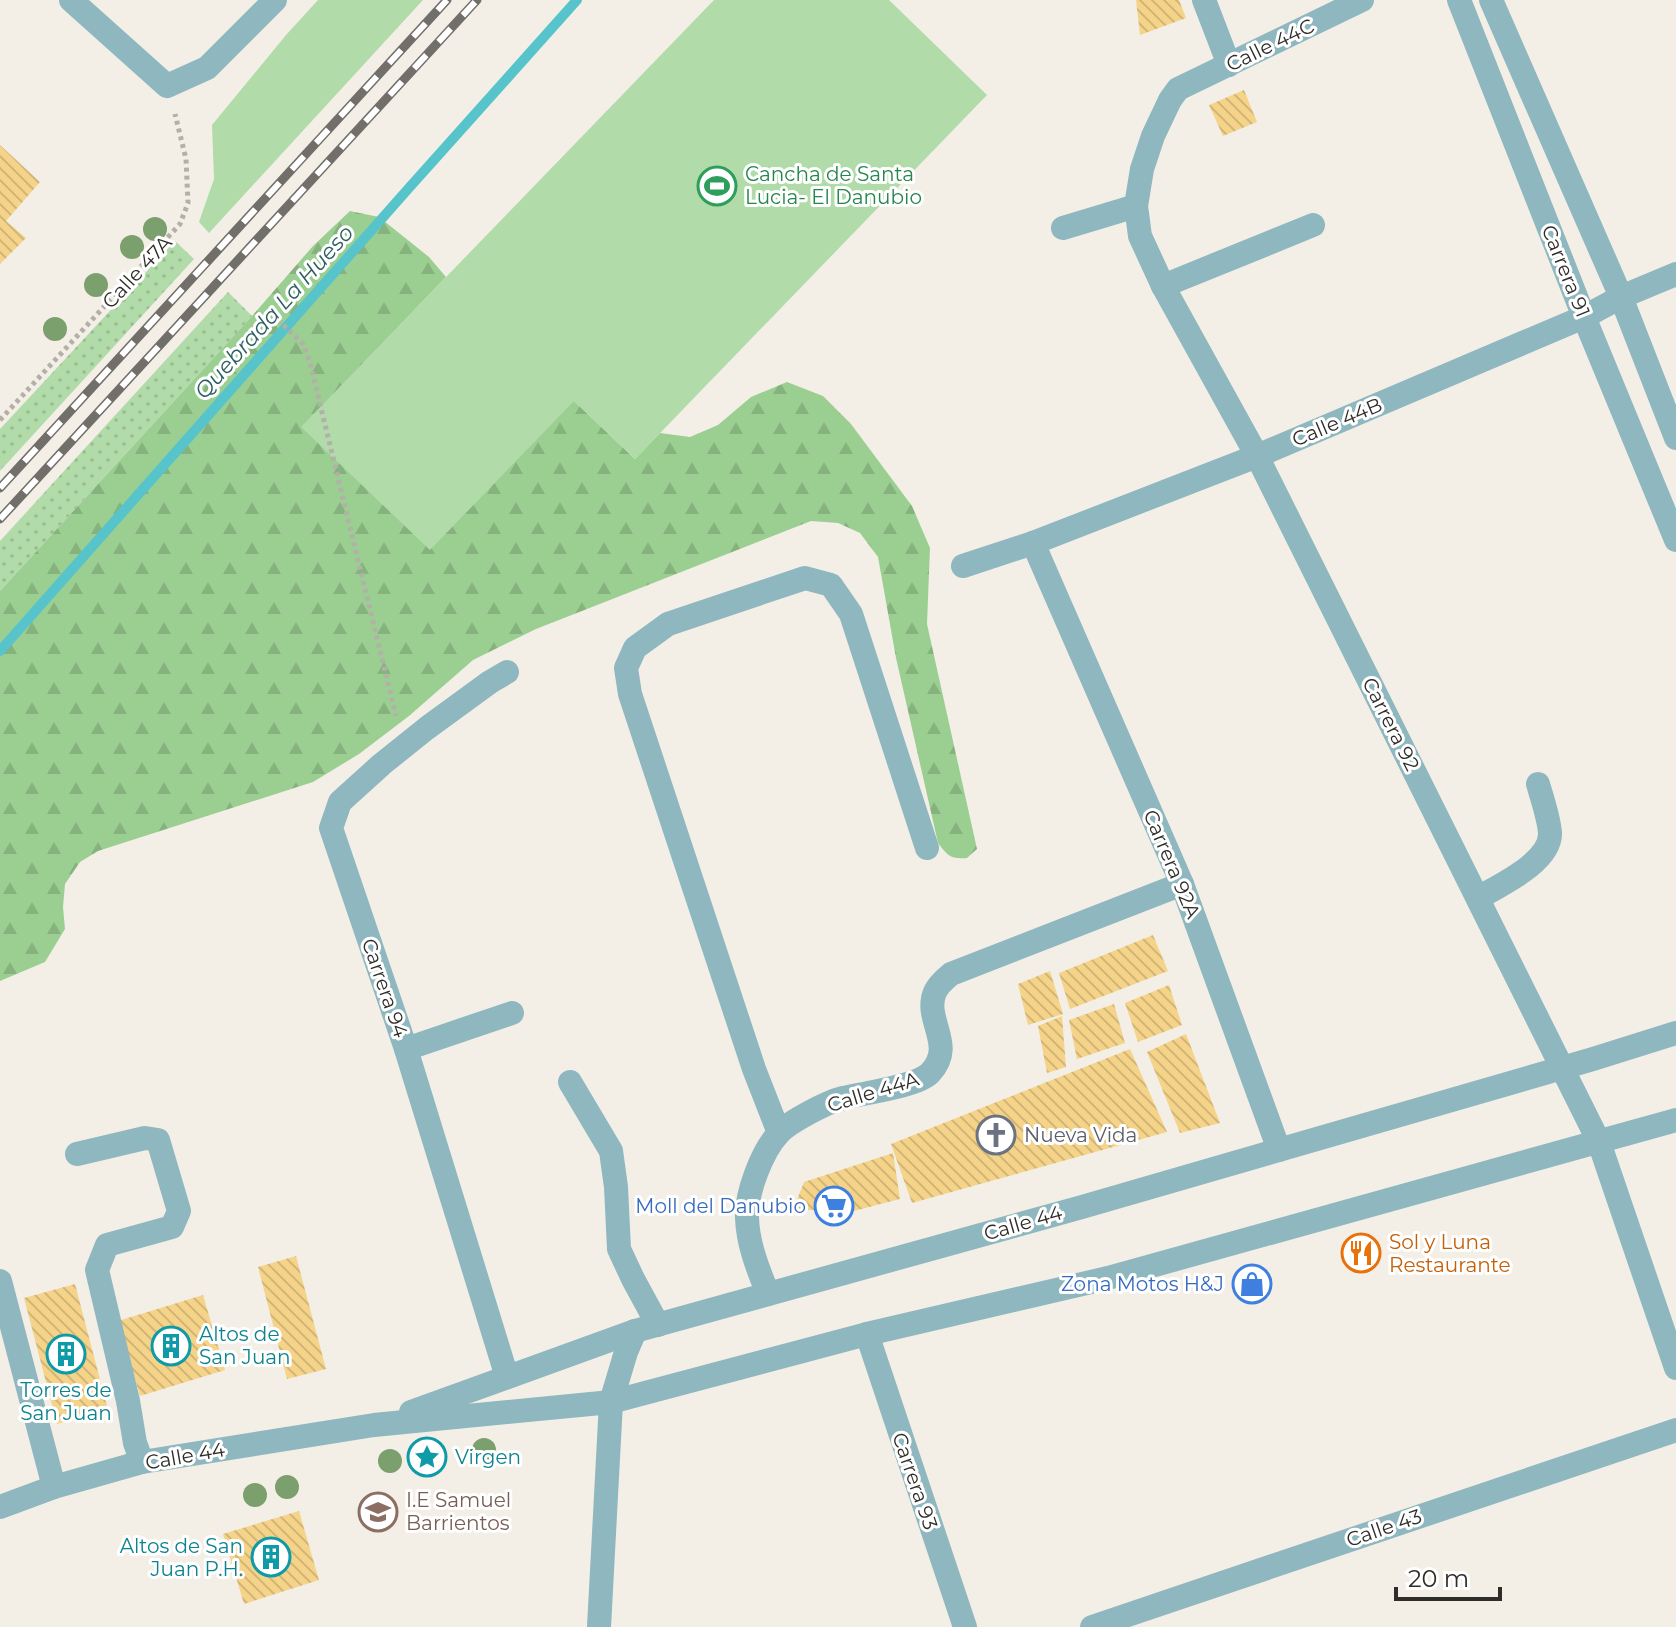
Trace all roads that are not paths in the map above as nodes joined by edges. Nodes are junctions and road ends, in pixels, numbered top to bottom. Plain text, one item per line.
1 (71, 0) edge
2 (275, 0) edge
3 (1204, 0) edge
4 (1362, 0) edge
5 (1459, 0) edge
6 (1491, 0) edge
7 (1229, 65) junction
8 (1178, 89) joint
9 (1136, 206) junction
10 (1313, 225) dead end
11 (1063, 228) dead end
12 (1676, 274) edge
13 (1163, 286) junction
14 (1621, 297) junction
15 (1584, 317) junction
16 (1676, 438) edge
17 (1257, 456) junction
18 (1676, 540) edge
19 (1033, 543) junction
20 (963, 566) dead end
21 (507, 672) dead end
22 (1538, 784) dead end
23 (927, 848) dead end
24 (1182, 884) junction
25 (1478, 898) junction
26 (512, 1013) dead end
27 (1676, 1033) edge
28 (406, 1049) junction
29 (1563, 1068) junction
30 (570, 1082) dead end
31 (1676, 1120) edge
32 (779, 1133) junction
33 (1599, 1142) junction
34 (1279, 1150) junction
35 (77, 1154) dead end
36 (0, 1281) edge
37 (768, 1294) junction
38 (647, 1328) junction
39 (867, 1334) junction
40 (1676, 1368) edge
41 (507, 1377) junction
42 (611, 1402) junction
43 (374, 1425) junction
44 (1676, 1430) edge
45 (142, 1462) junction
46 (54, 1487) junction
47 (0, 1507) edge
48 (599, 1627) edge
49 (965, 1627) edge
50 (1092, 1627) edge

1 - 2 street
3 - 7 street
4 - 7 street, Calle 44C
5 - 15 street, Carrera 91
6 - 14 street, Carrera 91
7 - 8 street, Calle 44C
8 - 9 street, Carrera 92
9 - 11 street
9 - 13 street, Carrera 92
10 - 13 street
12 - 14 street, Calle 44B
13 - 17 street, Carrera 92
14 - 15 street, Calle 44B
14 - 16 street, Carrera 91
15 - 17 street, Calle 44B
15 - 18 street, Carrera 91
17 - 19 street, Calle 44B
17 - 25 street, Carrera 92
19 - 20 street, Calle 44B
19 - 24 street, Carrera 92A
21 - 28 street, Carrera 94
22 - 25 street
23 - 32 street
24 - 32 street, Calle 44A
24 - 34 street, Carrera 92A
25 - 29 street, Carrera 92
26 - 28 street
27 - 29 street, Calle 44
28 - 41 street, Carrera 94
29 - 33 street, Carrera 92
29 - 34 street, Calle 44
30 - 38 street
31 - 33 street, Calle 44
32 - 37 street, Calle 44A
33 - 39 street, Calle 44
33 - 40 street, Carrera 92
34 - 37 street, Calle 44
35 - 45 street
36 - 46 street
37 - 38 street, Calle 44
38 - 41 street, Calle 44
38 - 42 street
39 - 42 street, Calle 44
39 - 49 street, Carrera 93
41 - 43 street, Calle 44
42 - 43 street, Calle 44
42 - 48 street
43 - 45 street, Calle 44
44 - 50 street, Calle 43
45 - 46 street, Calle 44
46 - 47 street, Calle 44

